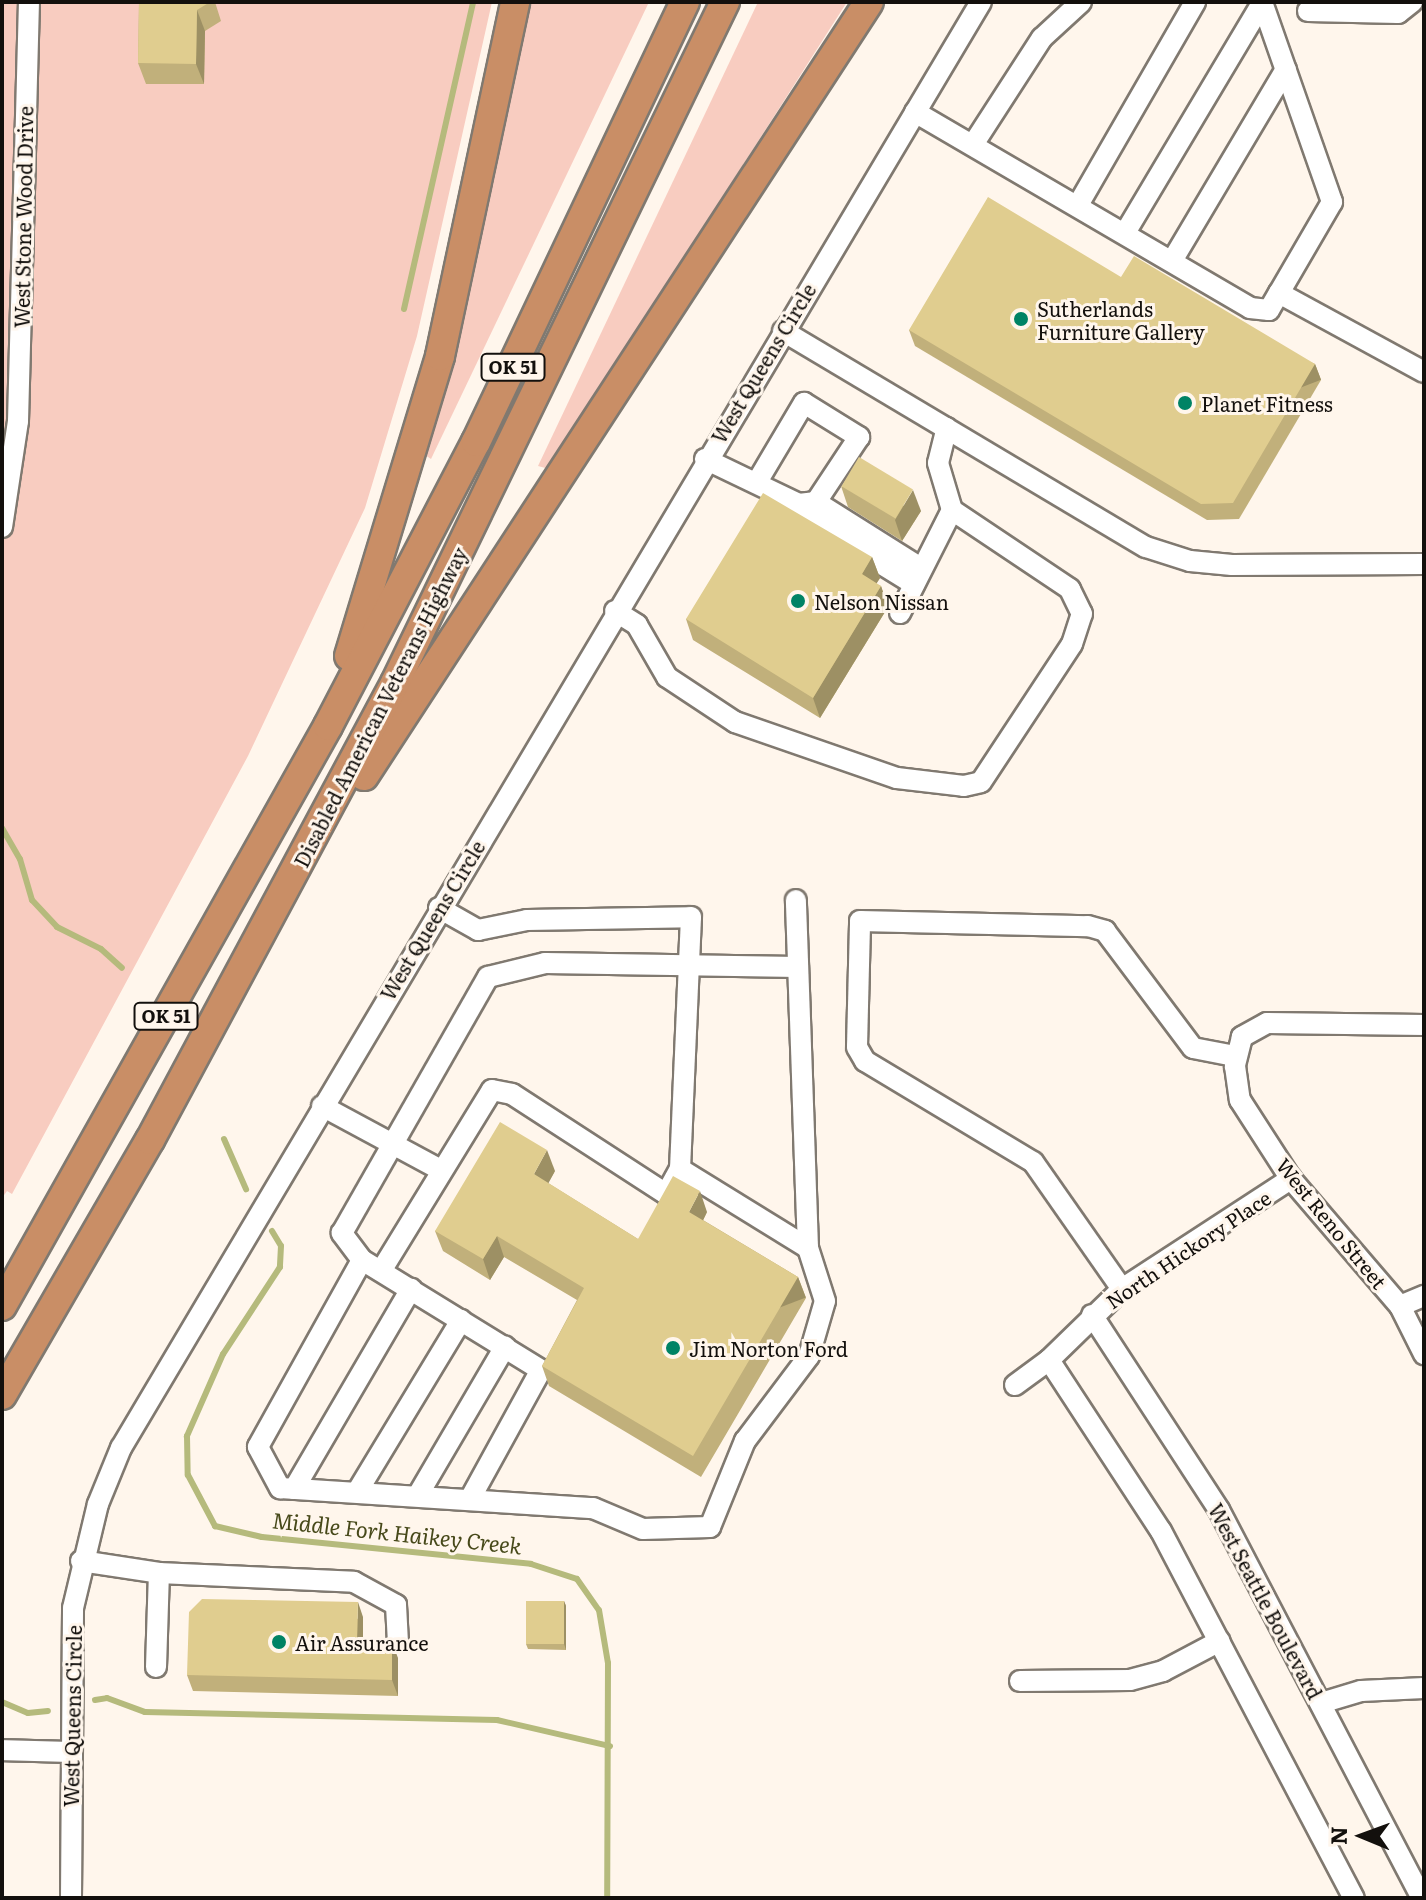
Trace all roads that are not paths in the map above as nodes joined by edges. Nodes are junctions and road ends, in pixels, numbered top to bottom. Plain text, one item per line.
1 (29, 2) edge
2 (515, 2) edge
3 (685, 2) edge
4 (725, 2) edge
5 (869, 2) edge
6 (981, 2) edge
7 (1081, 2) edge
8 (1195, 2) edge
9 (1412, 2) edge
10 (1262, 3) edge
11 (1308, 11) dead end
12 (1286, 69) junction
13 (915, 112) junction
14 (974, 143) junction
15 (1078, 205) junction
16 (1125, 233) junction
17 (1172, 261) junction
18 (1279, 293) junction
19 (783, 331) junction
20 (1424, 372) edge
21 (947, 428) junction
22 (705, 459) junction
23 (757, 482) junction
24 (808, 503) junction
25 (952, 510) junction
26 (2, 527) edge
27 (1424, 564) edge
28 (918, 576) junction
29 (615, 611) junction
30 (900, 613) dead end
31 (328, 726) junction
32 (281, 900) junction
33 (796, 900) dead end
34 (439, 908) junction
35 (692, 965) junction
36 (798, 967) junction
37 (1424, 1025) edge
38 (1236, 1051) junction
39 (322, 1106) junction
40 (395, 1146) junction
41 (680, 1169) junction
42 (441, 1170) junction
43 (1291, 1179) junction
44 (808, 1248) junction
45 (362, 1260) junction
46 (381, 1271) junction
47 (411, 1289) junction
48 (1122, 1289) junction
49 (1424, 1296) edge
50 (2, 1306) edge
51 (1400, 1306) junction
52 (1092, 1315) junction
53 (461, 1320) junction
54 (505, 1347) junction
55 (1424, 1354) edge
56 (1049, 1360) junction
57 (1015, 1385) dead end
58 (2, 1395) edge
59 (294, 1489) junction
60 (357, 1492) junction
61 (418, 1495) junction
62 (470, 1499) junction
63 (81, 1561) junction
64 (159, 1573) junction
65 (398, 1640) dead end
66 (1220, 1641) junction
67 (156, 1667) dead end
68 (1020, 1681) dead end
69 (1424, 1688) edge
70 (1321, 1703) junction
71 (2, 1750) edge
72 (70, 1752) junction
73 (71, 1898) edge
74 (1354, 1898) edge
75 (1422, 1898) edge

1 - 26 street, West Stone Wood Drive
2 - 31 highway
3 - 31 highway, Disabled American Veterans Highway / OK 51
4 - 32 highway, Disabled American Veterans Highway / OK 51
5 - 32 highway
6 - 13 street, West Queens Circle
7 - 14 street
8 - 15 street
9 - 11 street
10 - 12 street
10 - 16 street
12 - 17 street
12 - 18 street
13 - 14 street
13 - 19 street, West Queens Circle
14 - 15 street
15 - 16 street
16 - 17 street
17 - 18 street
18 - 20 street
19 - 21 street
19 - 22 street, West Queens Circle
21 - 25 street
21 - 27 street
22 - 23 street
22 - 29 street, West Queens Circle
23 - 24 street
23 - 24 street
24 - 28 street
25 - 28 street
25 - 29 street
28 - 30 street
29 - 34 street, West Queens Circle
31 - 50 highway, Disabled American Veterans Highway / OK 51
32 - 58 highway, Disabled American Veterans Highway / OK 51
33 - 36 street
34 - 35 street
34 - 39 street, West Queens Circle
35 - 36 street
35 - 40 street
35 - 41 street
36 - 44 street
37 - 38 street
38 - 43 street, West Reno Street
38 - 48 street
39 - 40 street
39 - 63 street, West Queens Circle
40 - 42 street
40 - 45 street
41 - 42 street
41 - 44 street
42 - 46 street
43 - 48 street, North Hickory Place
43 - 51 street, West Reno Street
44 - 62 street
45 - 46 street
45 - 59 street
46 - 47 street
47 - 53 street
47 - 59 street
48 - 52 street, North Hickory Place
49 - 51 street
51 - 55 street, West Reno Street
52 - 56 street, North Hickory Place
52 - 70 street, West Seattle Boulevard
53 - 54 street
53 - 60 street
54 - 61 street
54 - 62 street
56 - 57 street, North Hickory Place
56 - 66 street
59 - 60 street
60 - 61 street
61 - 62 street
63 - 64 street
63 - 72 street, West Queens Circle
64 - 65 street
64 - 67 street
66 - 68 street
66 - 74 street
69 - 70 street
70 - 75 street, West Seattle Boulevard
71 - 72 street
72 - 73 street, West Queens Circle

